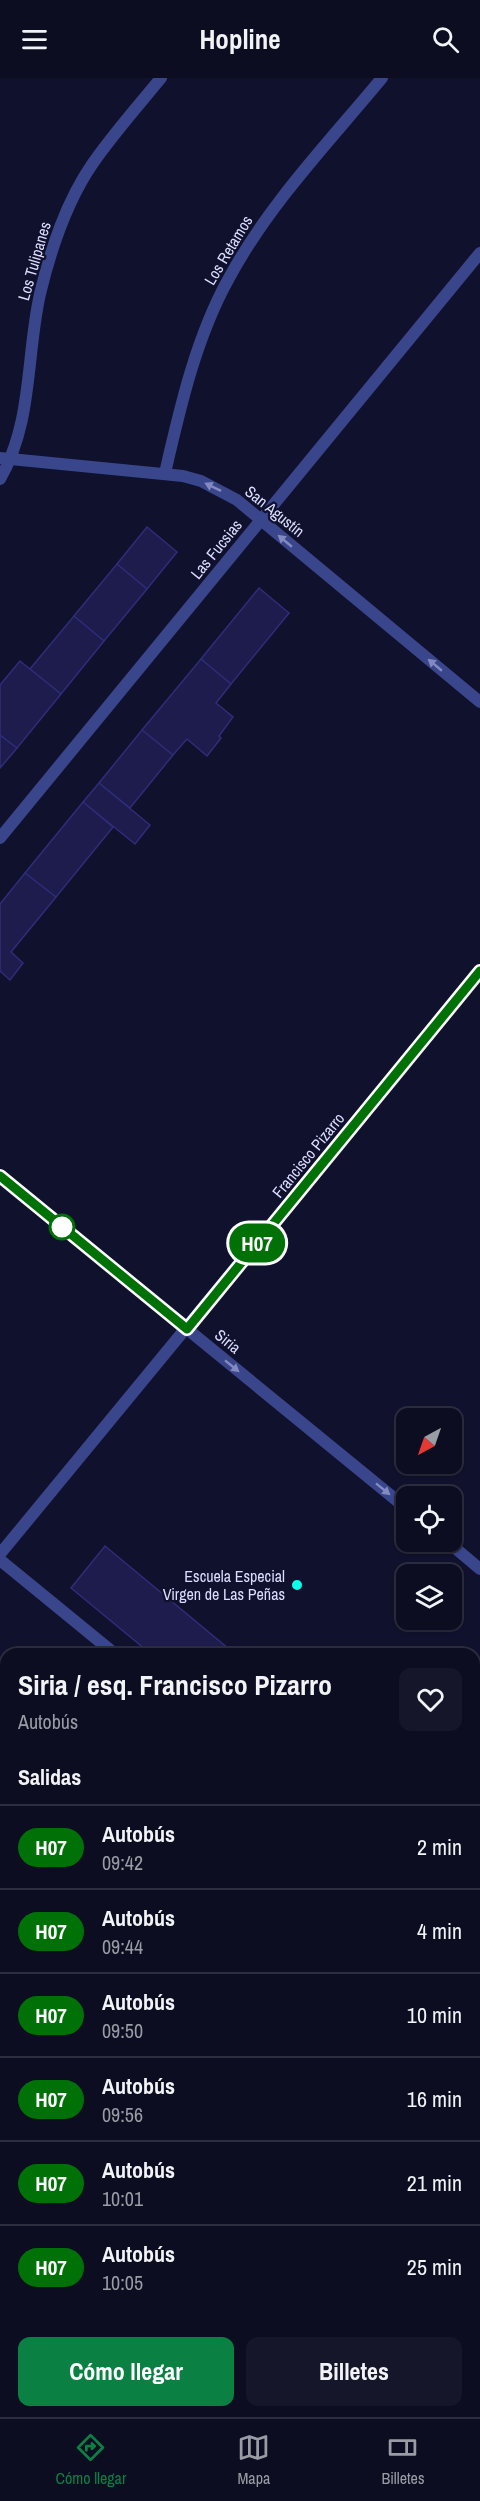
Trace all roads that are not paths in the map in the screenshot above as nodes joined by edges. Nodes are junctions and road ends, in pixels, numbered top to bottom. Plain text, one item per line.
1 (161, 78) edge
2 (382, 78) edge
3 (480, 253) edge
4 (6, 458) edge
5 (165, 473) junction
6 (0, 479) edge
7 (261, 521) junction
8 (480, 702) edge
9 (0, 838) edge
10 (480, 971) edge
11 (0, 1176) edge
12 (187, 1329) junction
13 (396, 1500) edge
14 (460, 1552) edge
15 (0, 1554) edge
16 (0, 1560) edge
17 (480, 1569) edge
18 (108, 1648) edge

1 - 4 street, Los Tulipanes
2 - 5 street, Los Retamos
3 - 7 street, Las Fucsias
4 - 5 street, San Agustín
4 - 6 street, Los Tulipanes
7 -> 5 street, San Agustín
8 -> 7 street, San Agustín
7 - 9 street, Las Fucsias
10 - 12 street, Francisco Pizarro
11 - 12 street, Siria
12 -> 13 street, Siria
12 - 15 street, Francisco Pizarro
14 - 17 street
16 - 18 street

